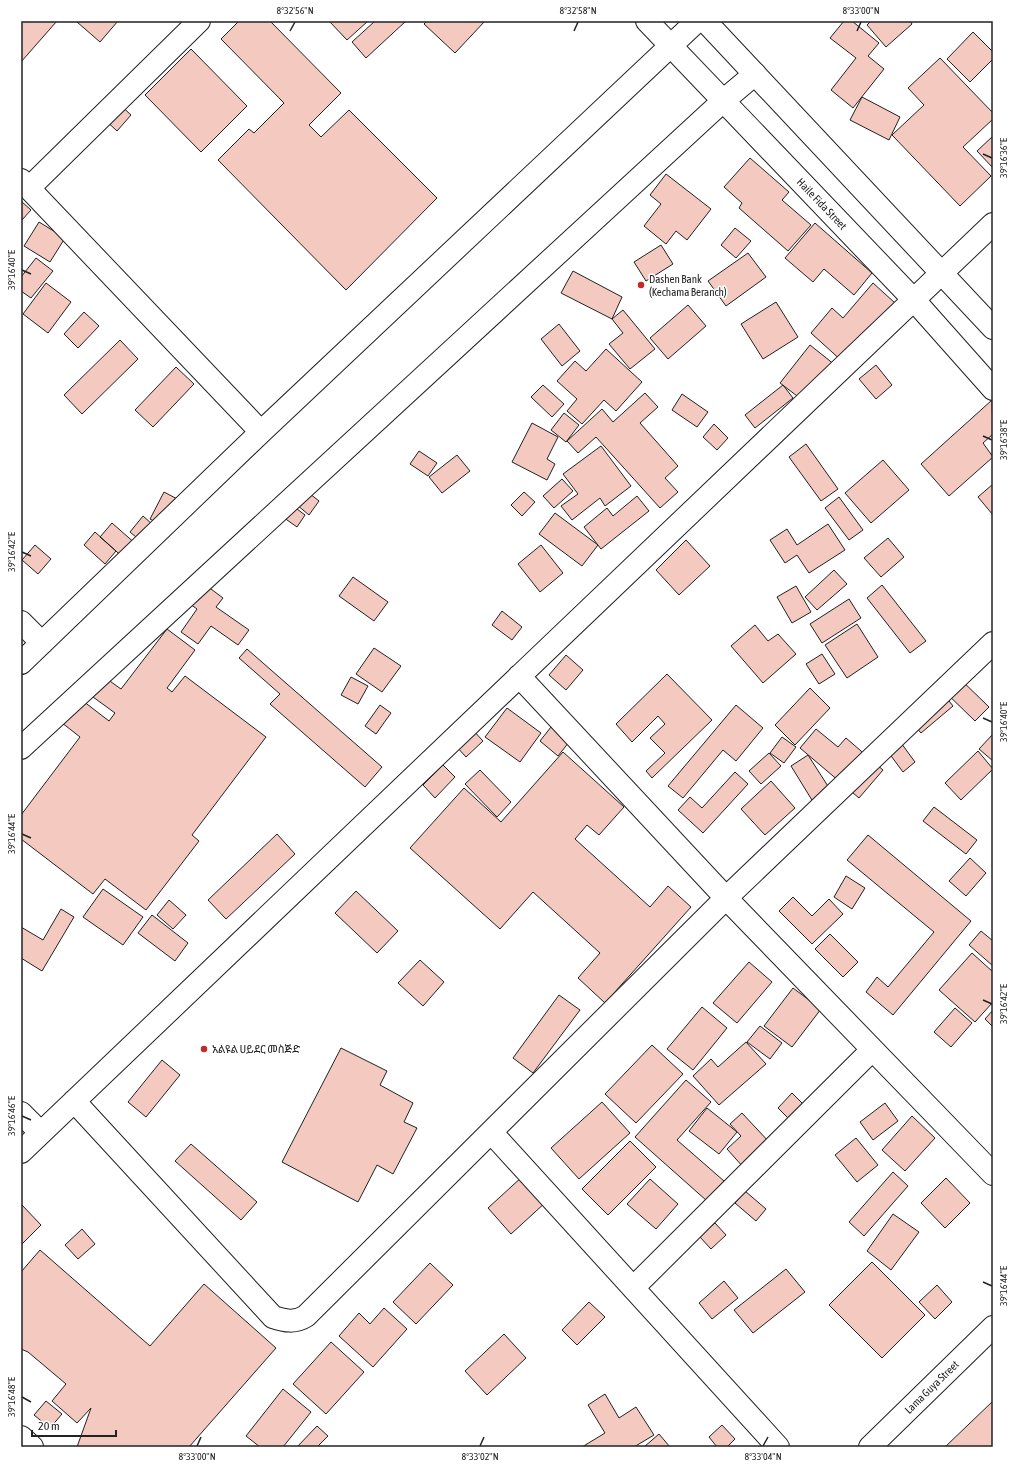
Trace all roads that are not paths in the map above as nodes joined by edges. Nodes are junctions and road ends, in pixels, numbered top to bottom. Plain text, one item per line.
1 (200, 21) edge
2 (647, 21) edge
3 (697, 21) edge
4 (705, 21) edge
5 (672, 47) junction
6 (755, 74) junction
7 (723, 101) junction
8 (25, 184) edge
9 (993, 224) edge
10 (941, 273) junction
11 (913, 299) junction
12 (993, 328) edge
13 (993, 389) edge
14 (260, 432) junction
15 (21, 622) edge
16 (42, 643) junction
17 (993, 643) edge
18 (21, 662) edge
19 (519, 676) junction
20 (21, 748) edge
21 (726, 898) junction
22 (872, 1050) junction
23 (74, 1101) junction
24 (21, 1113) edge
25 (491, 1132) junction
26 (41, 1133) junction
27 (21, 1152) edge
28 (993, 1174) edge
29 (633, 1288) junction
30 (993, 1326) edge
31 (21, 1436) edge
32 (32, 1447) edge
33 (778, 1447) edge
34 (870, 1447) edge

1 - 8 street
2 - 5 street, Haile Fida Street
3 - 5 street
4 - 6 street
5 - 7 street, Haile Fida Street
5 - 14 street
6 - 7 street
6 - 10 street
7 - 11 street, Haile Fida Street
7 - 20 street
8 - 14 street
9 - 10 street
10 - 11 street
10 - 12 street
11 - 13 street, Haile Fida Street
11 - 19 street
14 - 16 street
15 - 16 street
16 - 18 street
17 - 21 street
19 - 21 street
19 - 23 street
21 - 22 street
21 - 25 street
22 - 28 street
22 - 29 street
23 - 25 street
23 - 26 street
24 - 26 street
25 - 29 street
26 - 27 street
29 - 33 street
30 - 34 street, Lama Guya Street
31 - 32 street

